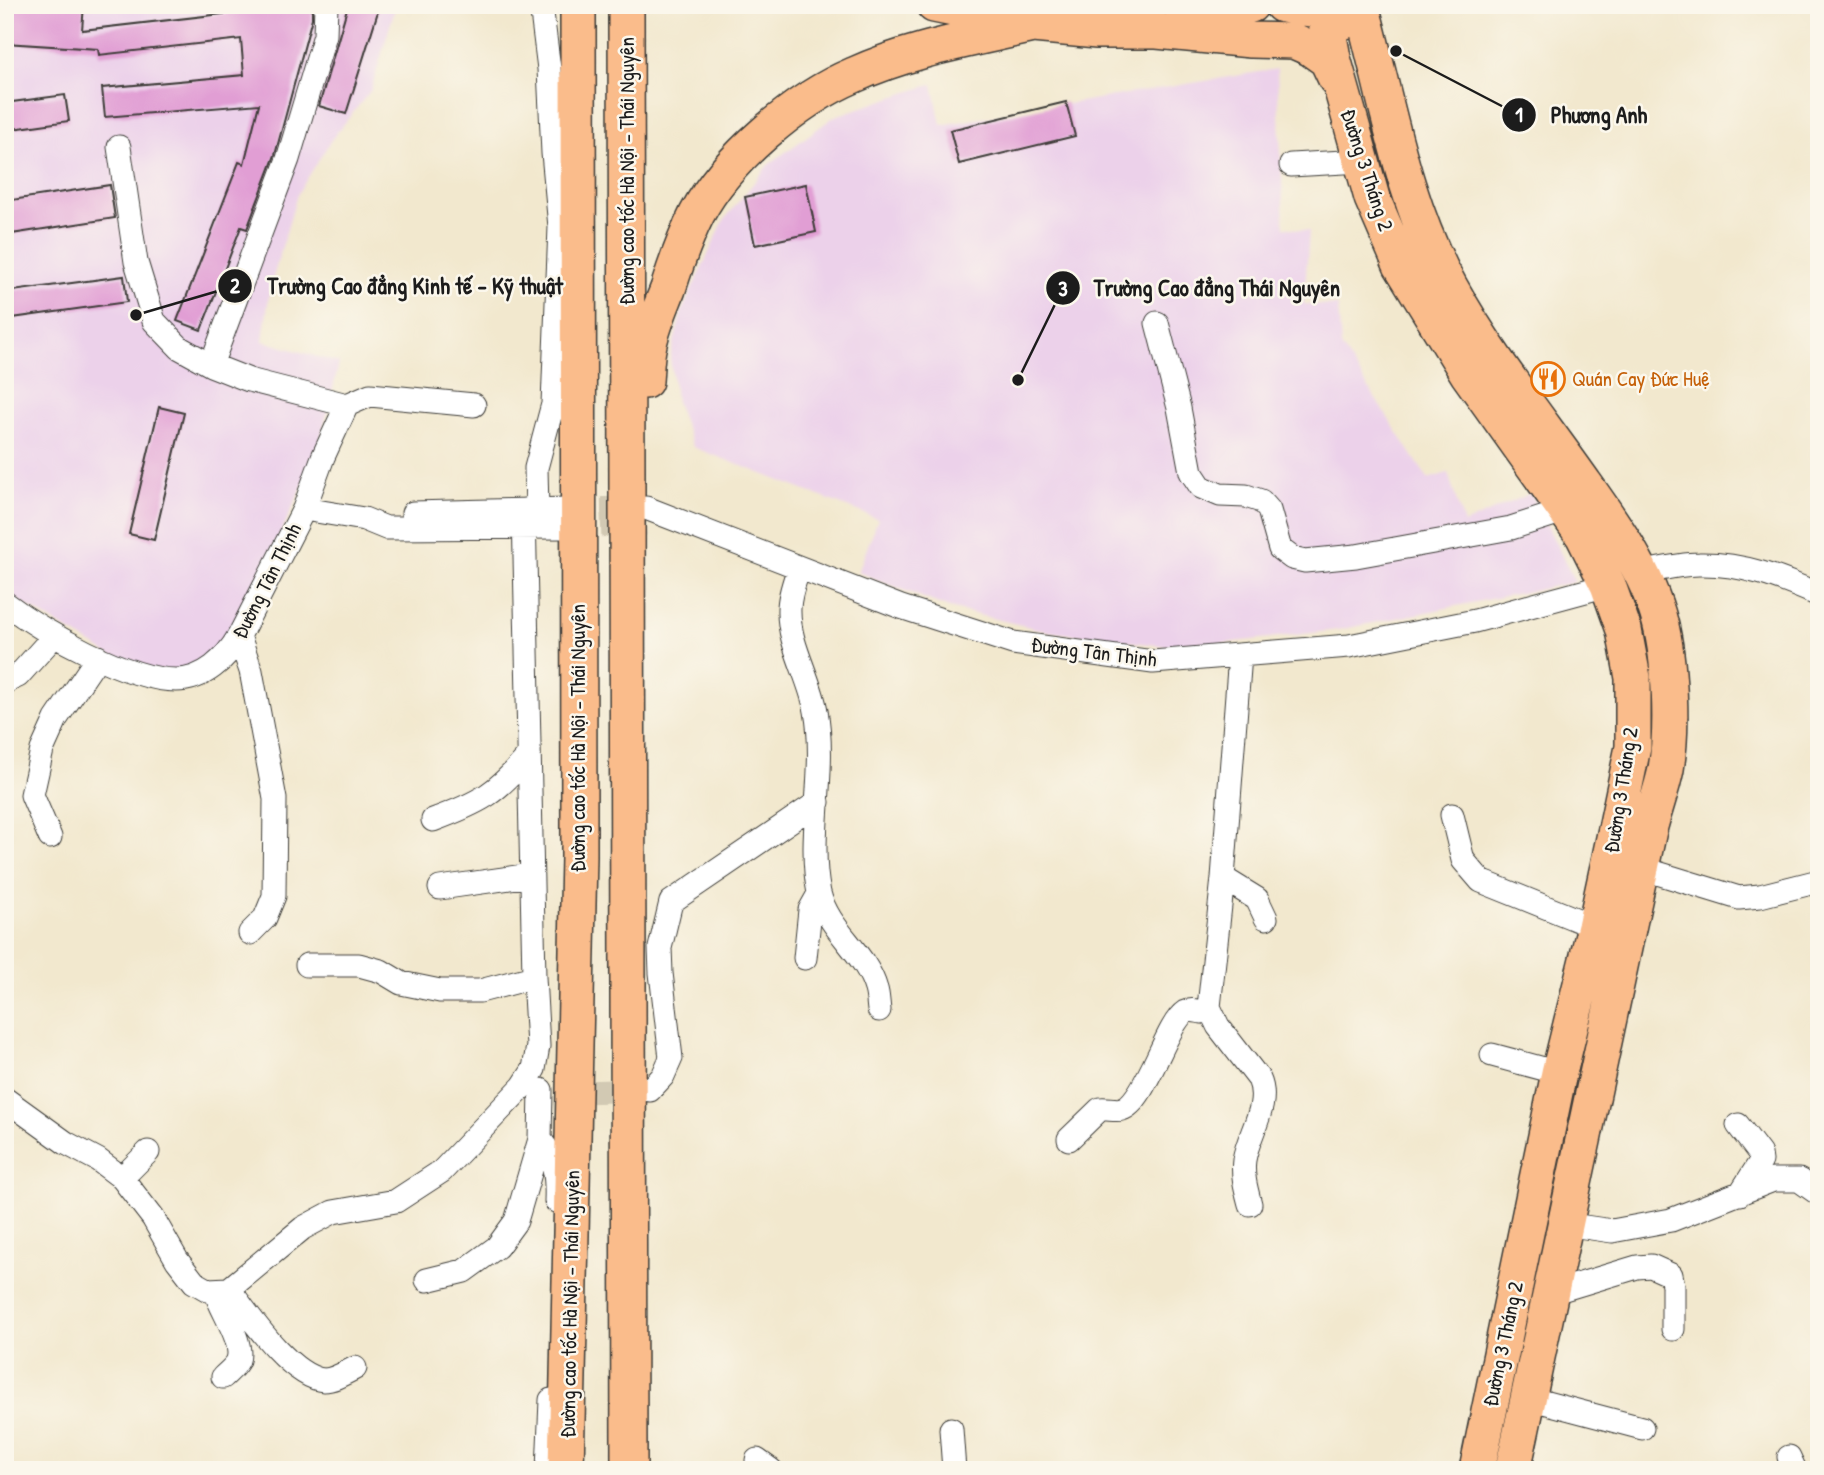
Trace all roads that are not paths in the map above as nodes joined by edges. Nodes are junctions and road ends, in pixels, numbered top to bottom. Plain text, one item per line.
1 (326, 5) edge
2 (541, 5) edge
3 (569, 5) edge
4 (578, 5) edge
5 (626, 5) edge
6 (934, 5) edge
7 (988, 5) edge
8 (1282, 5) edge
9 (1361, 5) edge
10 (1325, 7) edge
11 (1255, 14) edge
12 (1033, 25) junction
13 (1381, 88) junction
14 (1344, 95) junction
15 (119, 147) dead end
16 (578, 150) junction
17 (1362, 161) junction
18 (1291, 165) dead end
19 (1157, 323) dead end
20 (211, 365) junction
21 (347, 405) junction
22 (474, 405) dead end
23 (303, 509) junction
24 (1567, 510) junction
25 (528, 516) junction
26 (646, 516) tunnel mouth
27 (567, 518) tunnel mouth
28 (799, 568) junction
29 (1641, 572) junction
30 (1608, 584) junction
31 (1819, 595) edge
32 (5, 603) edge
33 (54, 636) junction
34 (239, 636) junction
35 (1240, 655) junction
36 (98, 657) junction
37 (5, 682) edge
38 (529, 755) junction
39 (818, 802) junction
40 (1452, 815) dead end
41 (433, 820) dead end
42 (1633, 827) junction
43 (50, 837) dead end
44 (627, 856) junction
45 (1641, 868) junction
46 (531, 875) junction
47 (1223, 878) junction
48 (1819, 881) edge
49 (440, 888) dead end
50 (819, 894) junction
51 (1266, 918) dead end
52 (1595, 927) junction
53 (250, 933) dead end
54 (806, 958) dead end
55 (307, 965) dead end
56 (534, 977) junction
57 (1209, 1007) junction
58 (879, 1010) dead end
59 (1492, 1055) dead end
60 (1559, 1073) junction
61 (540, 1090) junction
62 (650, 1090) dead end
63 (5, 1099) edge
64 (1738, 1125) dead end
65 (540, 1139) junction
66 (1069, 1139) dead end
67 (148, 1152) dead end
68 (122, 1178) junction
69 (1740, 1194) junction
70 (1819, 1194) edge
71 (1250, 1204) dead end
72 (1564, 1224) junction
73 (427, 1280) dead end
74 (222, 1290) junction
75 (1551, 1293) junction
76 (1674, 1329) dead end
77 (355, 1368) dead end
78 (223, 1377) dead end
79 (1528, 1398) junction
80 (1642, 1428) dead end
81 (951, 1429) dead end
82 (548, 1470) edge
83 (566, 1470) edge
84 (629, 1470) edge
85 (954, 1470) edge
86 (1477, 1470) edge
87 (1513, 1470) edge

1 - 20 street
2 - 25 street
3 - 16 highway
4 - 16 highway, Đường cao tốc Hà Nội - Thái Nguyên
5 - 44 highway, Đường cao tốc Hà Nội - Thái Nguyên
6 - 12 highway
7 - 12 highway
8 - 10 highway
9 - 13 highway, Đường 3 Tháng 2
10 - 11 highway
10 - 13 highway
10 - 14 highway, Đường 3 Tháng 2
11 - 12 highway
11 - 14 highway
12 - 44 highway
13 - 29 highway, Đường 3 Tháng 2
14 - 17 highway, Đường 3 Tháng 2
15 - 20 street
16 - 83 highway, Đường cao tốc Hà Nội - Thái Nguyên
17 - 18 street
17 - 24 highway, Đường 3 Tháng 2
19 - 24 street
20 - 21 street
21 - 22 street
21 - 23 street, Đường Tân Thịnh
23 - 25 street, Đường Tân Thịnh
23 - 34 street, Đường Tân Thịnh
24 - 30 highway, Đường 3 Tháng 2
25 - 27 street, Đường Tân Thịnh
25 - 38 street
26 - 28 street, Đường Tân Thịnh
28 - 35 street, Đường Tân Thịnh
28 - 39 street
29 - 31 street
29 - 42 highway, Đường 3 Tháng 2
30 - 35 street, Đường Tân Thịnh
30 - 42 highway, Đường 3 Tháng 2
32 - 33 street, Đường Tân Thịnh
33 - 36 street, Đường Tân Thịnh
33 - 37 street
34 - 36 street, Đường Tân Thịnh
34 - 53 street
35 - 47 street
36 - 43 street
38 - 41 street
38 - 46 street
39 - 50 street
39 - 62 street
40 - 52 street
42 - 45 highway, Đường 3 Tháng 2
42 - 52 highway, Đường 3 Tháng 2
44 - 84 highway, Đường cao tốc Hà Nội - Thái Nguyên
45 - 48 street
45 - 72 highway, Đường 3 Tháng 2
46 - 49 street
46 - 56 street
47 - 51 street
47 - 57 street
50 - 54 street
50 - 58 street
52 - 60 highway, Đường 3 Tháng 2
55 - 56 street
56 - 61 street
57 - 66 street
57 - 71 street
59 - 60 street
60 - 86 highway, Đường 3 Tháng 2
61 - 65 street
61 - 74 street
63 - 68 street
64 - 69 street
65 - 73 street
65 - 82 street
67 - 68 street
68 - 74 street
69 - 70 street
69 - 72 street
72 - 75 highway, Đường 3 Tháng 2
74 - 77 street
74 - 78 street
75 - 76 street
75 - 79 highway, Đường 3 Tháng 2
79 - 80 street
79 - 87 highway, Đường 3 Tháng 2
81 - 85 street

